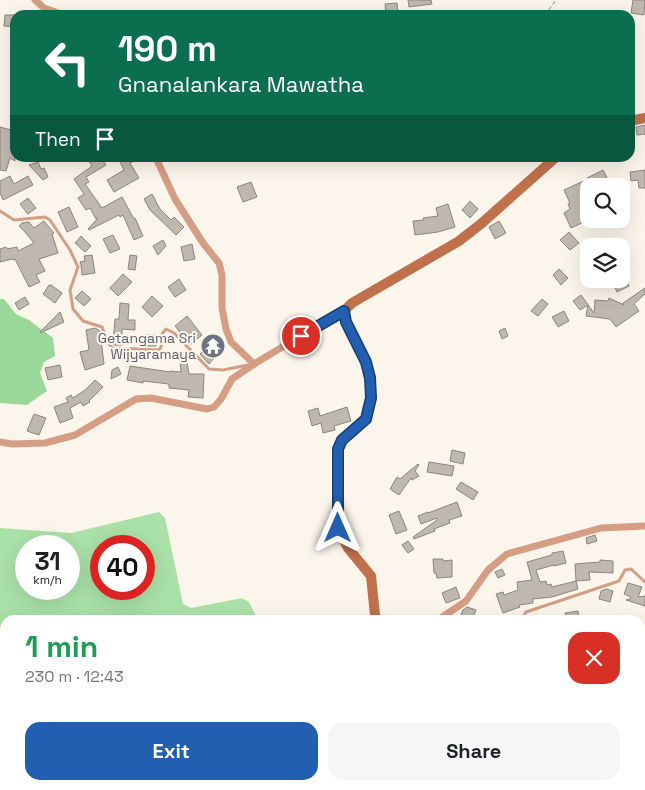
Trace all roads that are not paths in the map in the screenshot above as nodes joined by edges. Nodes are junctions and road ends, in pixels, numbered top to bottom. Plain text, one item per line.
1 (35, 0) edge
2 (50, 10) edge
3 (158, 162) edge
4 (551, 162) edge
5 (0, 211) edge
6 (344, 311) junction
7 (254, 364) junction
8 (0, 442) edge
9 (645, 526) edge
10 (645, 582) edge
11 (375, 615) edge
12 (445, 615) edge
13 (524, 615) edge

1 - 2 street
3 - 7 street
4 - 6 street
5 - 7 lane
6 - 7 street
6 - 11 street
7 - 8 street
9 - 12 street
10 - 13 lane

